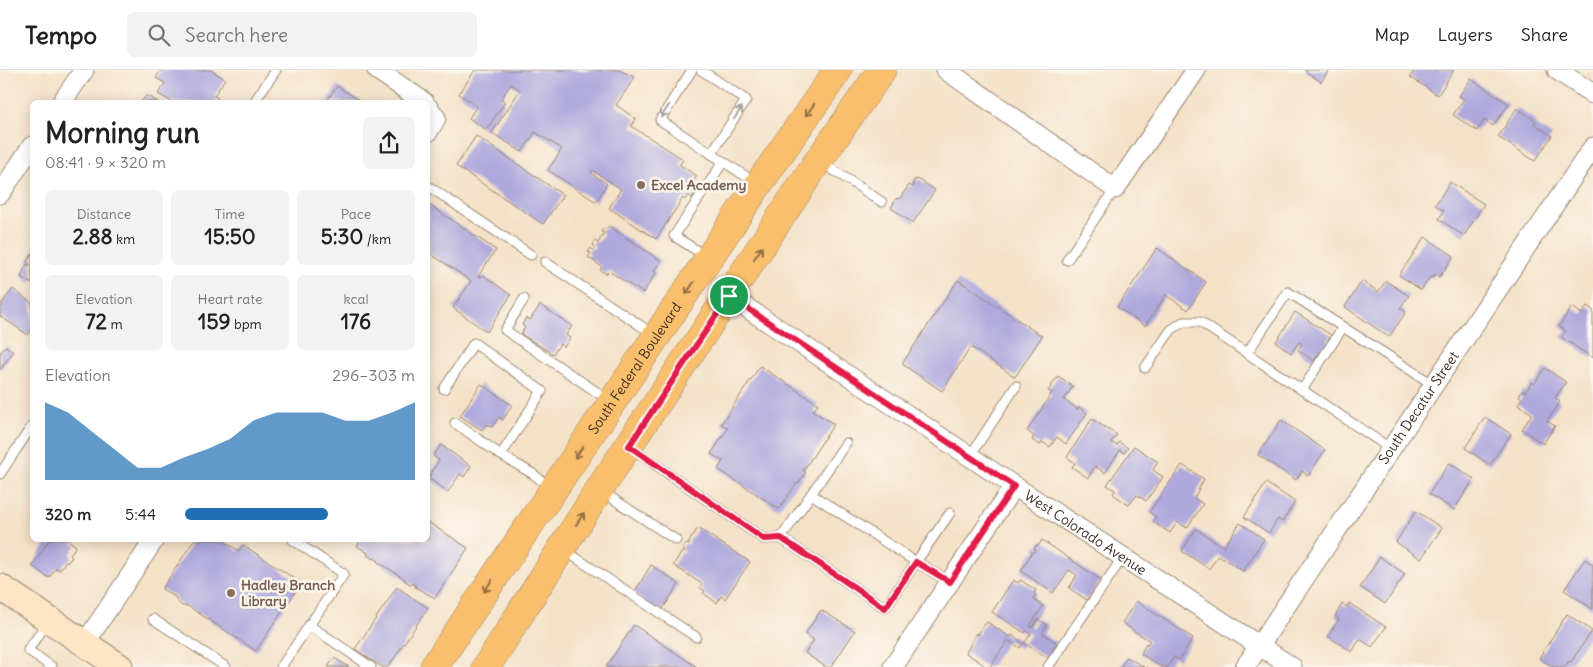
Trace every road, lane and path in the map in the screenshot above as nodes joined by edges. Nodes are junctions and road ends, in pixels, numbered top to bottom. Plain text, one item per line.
1 (84, 70) edge
2 (276, 70) edge
3 (377, 70) edge
4 (692, 70) edge
5 (701, 70) edge
6 (838, 70) edge
7 (882, 70) edge
8 (946, 70) edge
9 (1196, 70) edge
10 (1557, 70) edge
11 (1593, 94) edge
12 (63, 100) edge
13 (255, 100) edge
14 (421, 100) edge
15 (1593, 147) edge
16 (30, 149) edge
17 (711, 154) junction
18 (818, 160) junction
19 (723, 162) junction
20 (758, 185) junction
21 (430, 187) edge
22 (1115, 189) junction
23 (0, 194) edge
24 (882, 202) dead end
25 (531, 255) dead end
26 (709, 259) junction
27 (1067, 260) dead end
28 (545, 262) dead end
29 (729, 296) junction
30 (524, 299) dead end
31 (1343, 327) junction
32 (657, 337) junction
33 (1247, 353) junction
34 (1145, 368) dead end
35 (1016, 386) dead end
36 (1434, 386) junction
37 (444, 389) dead end
38 (1302, 390) junction
39 (612, 403) junction
40 (455, 423) dead end
41 (30, 429) edge
42 (846, 442) dead end
43 (629, 446) junction
44 (1391, 449) junction
45 (501, 455) junction
46 (970, 456) junction
47 (0, 474) edge
48 (1014, 486) junction
49 (554, 490) junction
50 (600, 490) junction
51 (811, 494) junction
52 (950, 513) dead end
53 (781, 538) junction
54 (676, 540) dead end
55 (153, 542) edge
56 (296, 542) edge
57 (561, 548) junction
58 (1123, 556) junction
59 (916, 562) junction
60 (950, 582) junction
61 (0, 587) edge
62 (153, 619) dead end
63 (49, 620) junction
64 (309, 625) junction
65 (696, 637) dead end
66 (85, 643) junction
67 (1260, 646) junction
68 (52, 667) edge
69 (120, 667) edge
70 (226, 667) edge
71 (281, 667) edge
72 (371, 667) edge
73 (434, 667) edge
74 (486, 667) edge
75 (893, 667) edge
76 (1048, 667) edge
77 (1245, 667) edge
78 (1292, 667) edge

1 - 12 street
2 - 13 lane
3 - 14 street
4 -> 17 lane
17 -> 5 lane
6 -> 20 main road, South Federal Boulevard
7 - 18 main road
8 - 22 street
9 - 22 street
10 - 11 street
15 - 36 street, South Decatur Street
16 - 23 street
17 - 19 lane
18 - 24 lane
29 -> 18 main road
19 - 20 lane
19 - 26 lane
20 - 26 main road, South Federal Boulevard
21 - 25 lane
22 - 27 lane
26 -> 32 main road, South Federal Boulevard
28 - 32 lane
29 - 43 main road
29 - 46 street, West Colorado Avenue
30 - 39 lane
31 - 33 lane
31 - 36 lane
31 - 38 lane
32 - 39 main road, South Federal Boulevard
33 - 34 lane
33 - 38 lane
35 - 46 lane
36 - 44 street, South Decatur Street
37 - 45 lane
38 - 44 lane
39 -> 49 main road, South Federal Boulevard
40 - 45 lane
41 - 47 lane
42 - 51 lane
43 - 50 main road
43 - 53 lane
44 - 67 street, South Decatur Street
45 - 49 lane
46 - 48 street, West Colorado Avenue
48 - 58 street, West Colorado Avenue
48 - 60 street
49 -> 73 main road, South Federal Boulevard
50 - 54 lane
57 -> 50 main road
51 - 53 lane
51 - 59 lane
52 - 59 lane
53 - 59 lane
55 - 66 street
56 - 64 lane
57 - 65 lane
57 - 74 main road
58 - 67 street, West Colorado Avenue
58 - 76 lane
59 - 60 lane
60 - 75 street
61 - 63 main road
62 - 70 lane
63 - 66 main road
63 - 68 lane
64 - 71 lane
64 - 72 lane
66 - 69 main road
67 - 77 street, South Decatur Street
67 - 78 street, West Colorado Avenue

